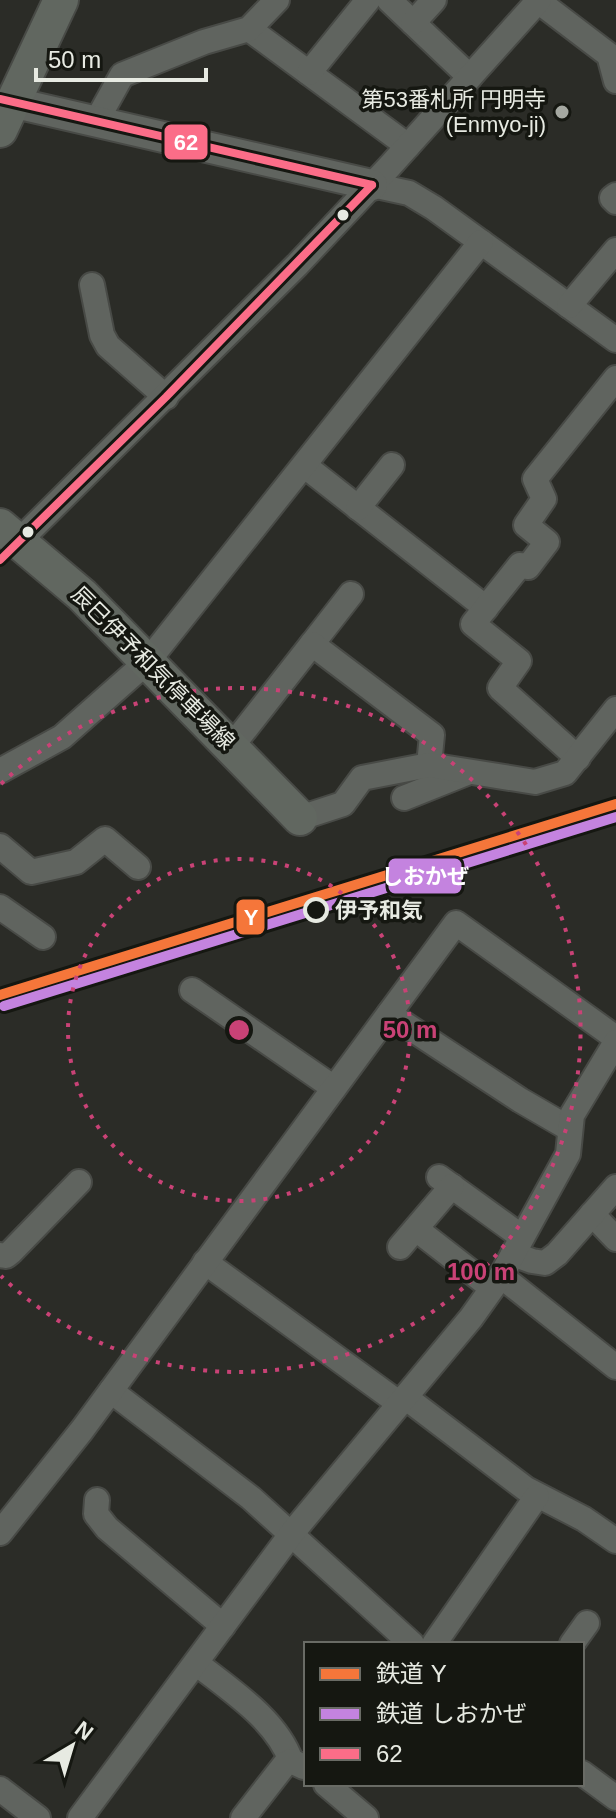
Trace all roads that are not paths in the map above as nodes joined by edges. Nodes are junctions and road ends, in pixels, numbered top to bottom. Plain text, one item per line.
1 (61, 0) edge
2 (277, 0) edge
3 (368, 0) edge
4 (389, 0) edge
5 (434, 0) edge
6 (539, 0) edge
7 (413, 23) junction
8 (249, 29) junction
9 (309, 73) junction
10 (470, 77) junction
11 (616, 81) edge
12 (5, 111) edge
13 (97, 120) junction
14 (408, 146) junction
15 (372, 185) junction
16 (616, 195) edge
17 (616, 202) edge
18 (481, 242) junction
19 (616, 250) edge
20 (92, 285) dead end
21 (569, 306) junction
22 (616, 340) edge
23 (616, 378) edge
24 (166, 397) junction
25 (392, 465) dead end
26 (305, 466) junction
27 (358, 508) junction
28 (7, 542) edge
29 (351, 594) dead end
30 (486, 608) junction
31 (312, 644) junction
32 (148, 661) junction
33 (616, 709) edge
34 (232, 746) junction
35 (578, 758) junction
36 (429, 765) junction
37 (0, 771) edge
38 (469, 772) junction
39 (404, 798) dead end
40 (300, 818) joint
41 (0, 846) edge
42 (138, 867) dead end
43 (0, 907) edge
44 (43, 937) dead end
45 (192, 990) dead end
46 (389, 1014) junction
47 (616, 1040) edge
48 (334, 1088) junction
49 (570, 1129) junction
50 (79, 1182) dead end
51 (616, 1187) edge
52 (592, 1214) junction
53 (616, 1239) edge
54 (517, 1246) junction
55 (0, 1255) edge
56 (205, 1262) junction
57 (496, 1282) junction
58 (616, 1367) edge
59 (111, 1391) junction
60 (402, 1400) junction
61 (537, 1496) junction
62 (97, 1500) dead end
63 (0, 1533) edge
64 (292, 1533) junction
65 (616, 1541) edge
66 (587, 1623) dead end
67 (223, 1626) junction
68 (410, 1642) edge
69 (435, 1642) edge
70 (573, 1642) edge
71 (196, 1663) junction
72 (299, 1765) edge
73 (584, 1774) edge
74 (335, 1787) edge
75 (0, 1789) edge
76 (616, 1798) edge
77 (38, 1818) edge
78 (80, 1818) edge
79 (243, 1818) edge
80 (366, 1818) edge

1 - 12 main road
2 - 8 street
3 - 9 street
4 - 7 street
5 - 7 street
6 - 10 street
6 - 11 street
7 - 10 street
8 - 9 street
8 - 13 street
9 - 14 street
10 - 14 street
12 - 13 street
13 - 15 street
14 - 15 street
15 - 18 street
15 - 24 street
16 - 17 street
18 - 21 street
18 - 26 street
19 - 21 street
20 - 24 street
21 - 22 street
23 - 30 street
24 - 28 street
25 - 27 street
26 - 27 street
26 - 32 street
27 - 30 street
28 - 32 main road, 辰巳伊予和気停車場線
29 - 31 street
30 - 35 street
31 - 34 street
31 - 36 street
32 - 34 main road, 辰巳伊予和気停車場線
32 - 37 street
33 - 35 street
34 - 40 main road, 辰巳伊予和気停車場線
35 - 38 street
36 - 38 street
36 - 40 street
38 - 39 street
41 - 42 street
43 - 44 street
45 - 48 street
46 - 47 street
46 - 48 street
46 - 49 street
47 - 49 street
48 - 56 street
49 - 54 street
50 - 55 street
51 - 52 street
52 - 53 street
52 - 54 street
54 - 57 street
54 - 57 street
56 - 59 street
56 - 60 street
57 - 58 street
57 - 60 street
59 - 63 street
59 - 64 street
60 - 61 street
60 - 64 street
61 - 65 street
61 - 69 street
62 - 67 street
64 - 67 street
64 - 68 street
66 - 70 street
67 - 71 street
71 - 72 street
71 - 78 street
72 - 79 street
73 - 76 street
74 - 80 street
75 - 77 street

